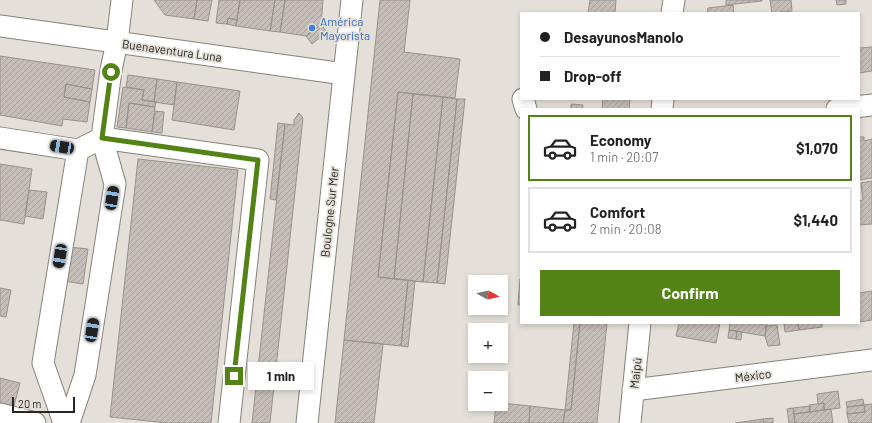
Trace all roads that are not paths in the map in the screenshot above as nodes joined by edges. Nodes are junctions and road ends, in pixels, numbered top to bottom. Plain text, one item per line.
1 (122, 0) edge
2 (352, 0) edge
3 (674, 0) edge
4 (672, 12) edge
5 (0, 26) edge
6 (117, 42) junction
7 (344, 74) junction
8 (872, 105) edge
9 (846, 108) edge
10 (0, 138) edge
11 (102, 138) junction
12 (78, 150) junction
13 (640, 324) edge
14 (872, 360) edge
15 (633, 390) junction
16 (0, 414) edge
17 (35, 423) edge
18 (64, 423) edge
19 (69, 423) edge
20 (229, 423) edge
21 (307, 423) edge
22 (630, 423) edge

1 - 6 street
2 - 7 street, Boulogne Sur Mer
3 - 4 street
5 - 6 street, Buenaventura Luna
6 - 7 street, Buenaventura Luna
6 - 11 street
7 - 21 street, Boulogne Sur Mer
8 - 9 street
10 - 12 street
11 - 12 street
11 - 19 street
11 - 20 street
12 - 18 street
13 - 15 street, Maipú
14 - 15 street, México
15 - 22 street, Maipú
16 - 17 street

